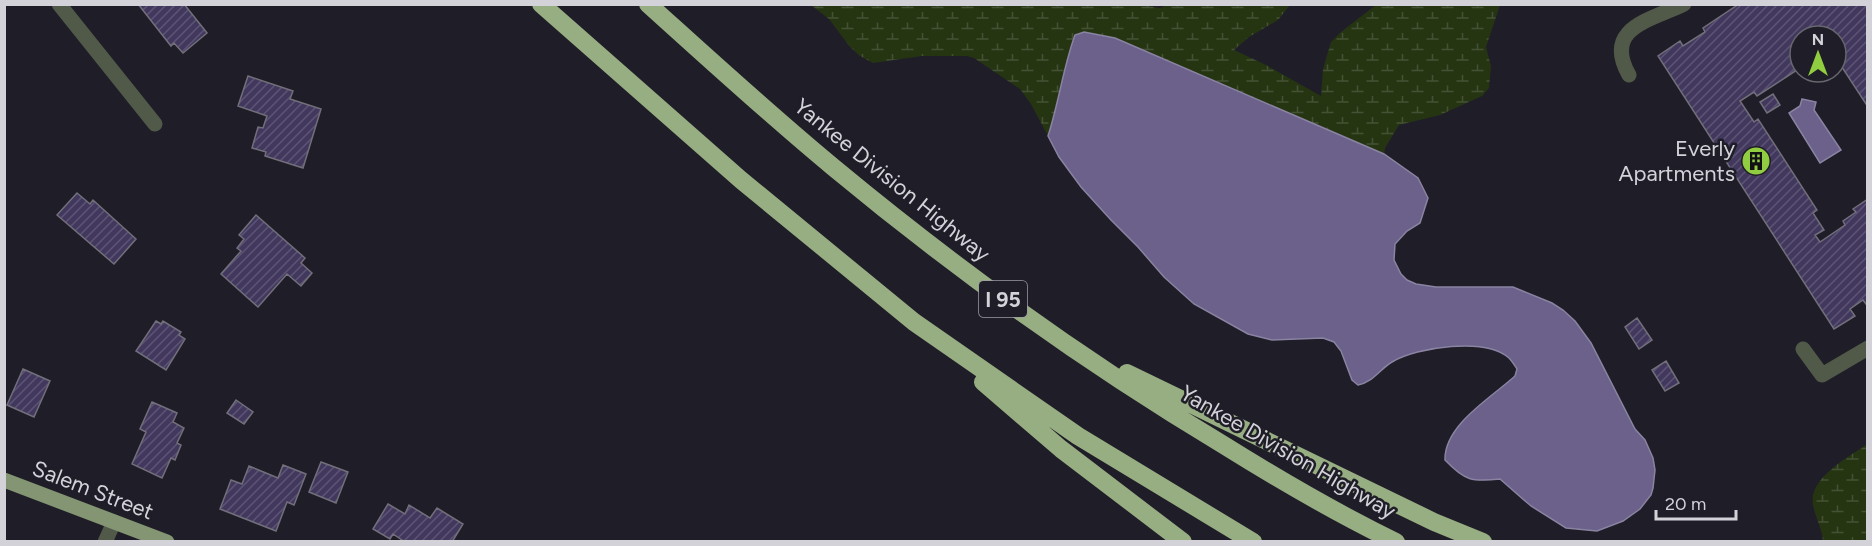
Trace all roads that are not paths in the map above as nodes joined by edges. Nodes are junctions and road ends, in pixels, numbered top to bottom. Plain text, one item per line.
1 (59, 4) edge
2 (541, 4) edge
3 (648, 4) edge
4 (1684, 4) edge
5 (1629, 75) dead end
6 (155, 124) dead end
7 (914, 322) junction
8 (1064, 343) junction
9 (1868, 348) edge
10 (1803, 349) dead end
11 (4, 480) edge
12 (114, 522) junction
13 (105, 542) edge
14 (166, 542) edge
15 (1183, 542) edge
16 (1253, 542) edge
17 (1396, 542) edge
18 (1483, 542) edge

1 - 6 street
2 - 7 highway
3 - 8 highway, Yankee Division Highway / I 95
4 - 5 street
7 - 15 highway
7 - 16 highway
8 - 17 highway, Yankee Division Highway / I 95
8 - 18 highway
9 - 10 street
11 - 12 main road, Salem Street
12 - 13 street
12 - 14 main road, Salem Street

